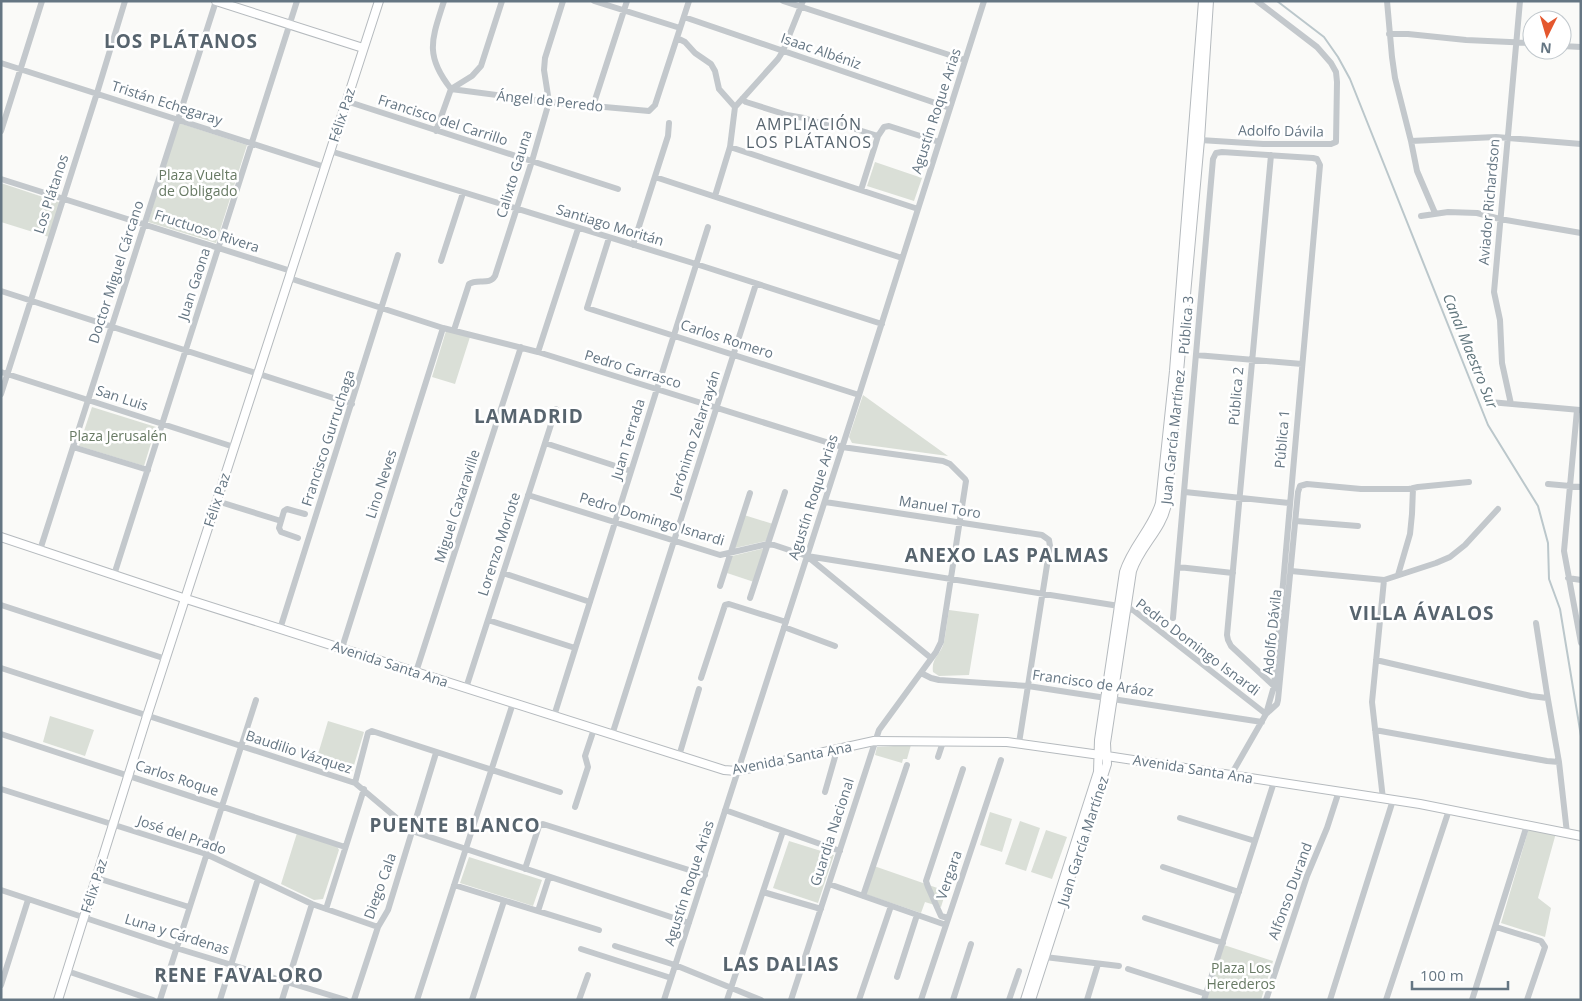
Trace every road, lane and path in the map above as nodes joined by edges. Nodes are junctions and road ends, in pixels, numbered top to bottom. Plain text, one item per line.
1 (42, 1) edge
2 (125, 1) edge
3 (216, 1) edge
4 (297, 1) edge
5 (378, 1) edge
6 (444, 1) edge
7 (502, 1) edge
8 (563, 1) edge
9 (594, 1) edge
10 (627, 1) edge
11 (689, 1) edge
12 (783, 1) edge
13 (984, 1) edge
14 (1203, 1) edge
15 (1209, 1) edge
16 (1257, 1) edge
17 (1387, 1) edge
18 (1520, 1) edge
19 (802, 4) edge
20 (624, 11) junction
21 (684, 17) junction
22 (290, 25) junction
23 (680, 28) junction
24 (1389, 34) junction
25 (677, 38) junction
26 (1516, 42) junction
27 (1522, 42) edge
28 (363, 48) junction
29 (783, 51) junction
30 (965, 60) junction
31 (1, 63) edge
32 (21, 69) junction
33 (451, 88) junction
34 (97, 93) junction
35 (742, 99) junction
36 (346, 101) junction
37 (549, 102) junction
38 (593, 106) junction
39 (735, 107) junction
40 (950, 108) junction
41 (178, 120) junction
42 (669, 123) dead end
43 (1, 131) edge
44 (436, 131) junction
45 (878, 136) junction
46 (1507, 137) junction
47 (1200, 140) junction
48 (1411, 141) junction
49 (939, 142) junction
50 (252, 144) junction
51 (1581, 144) edge
52 (730, 147) junction
53 (330, 151) junction
54 (1271, 154) junction
55 (532, 161) junction
56 (325, 167) junction
57 (655, 177) junction
58 (1, 179) edge
59 (618, 189) dead end
60 (861, 190) junction
61 (463, 193) junction
62 (715, 196) junction
63 (62, 198) junction
64 (517, 209) junction
65 (918, 209) junction
66 (1435, 213) junction
67 (1420, 216) dead end
68 (1500, 219) junction
69 (144, 224) junction
70 (708, 227) dead end
71 (578, 229) junction
72 (1581, 233) edge
73 (609, 238) junction
74 (633, 245) junction
75 (219, 248) junction
76 (398, 255) dead end
77 (902, 258) junction
78 (442, 261) dead end
79 (696, 264) junction
80 (290, 275) junction
81 (756, 284) junction
82 (1, 291) edge
83 (30, 300) junction
84 (382, 308) junction
85 (882, 324) junction
86 (112, 326) junction
87 (444, 328) junction
88 (454, 330) junction
89 (674, 335) junction
90 (521, 347) junction
91 (186, 350) junction
92 (538, 352) junction
93 (733, 354) junction
94 (1196, 355) junction
95 (1252, 360) junction
96 (1302, 364) junction
97 (4, 373) edge
98 (258, 374) junction
99 (656, 389) junction
100 (1, 394) edge
101 (859, 395) junction
102 (88, 400) junction
103 (1490, 402) dead end
104 (352, 404) junction
105 (1511, 404) junction
106 (716, 408) junction
107 (556, 409) dead end
108 (1579, 410) edge
109 (162, 424) junction
110 (545, 443) junction
111 (73, 447) junction
112 (234, 447) junction
113 (842, 447) junction
114 (148, 470) junction
115 (631, 471) junction
116 (966, 481) joint
117 (1469, 482) dead end
118 (1548, 484) dead end
119 (1569, 486) junction
120 (1581, 487) edge
121 (1413, 488) junction
122 (785, 492) dead end
123 (1185, 492) junction
124 (750, 493) dead end
125 (528, 495) junction
126 (1239, 498) junction
127 (217, 500) junction
128 (825, 502) junction
129 (1289, 503) junction
130 (1498, 509) dead end
131 (305, 514) dead end
132 (281, 521) junction
133 (1296, 521) junction
134 (615, 522) junction
135 (960, 522) junction
136 (1358, 526) dead end
137 (1, 537) edge
138 (298, 538) dead end
139 (674, 540) junction
140 (768, 544) junction
141 (40, 550) junction
142 (730, 553) junction
143 (807, 556) junction
144 (1178, 567) junction
145 (1291, 571) junction
146 (503, 573) junction
147 (1233, 573) junction
148 (114, 575) junction
149 (1398, 575) junction
150 (1568, 578) junction
151 (952, 579) junction
152 (1384, 580) junction
153 (1581, 580) edge
154 (720, 586) dead end
155 (1042, 594) junction
156 (185, 598) junction
157 (750, 598) dead end
158 (590, 602) junction
159 (1, 605) edge
160 (1122, 607) junction
161 (1173, 618) dead end
162 (488, 620) junction
163 (1536, 623) dead end
164 (785, 624) junction
165 (280, 628) junction
166 (1581, 643) edge
167 (835, 646) dead end
168 (342, 648) junction
169 (575, 648) junction
170 (931, 658) junction
171 (166, 659) junction
172 (1376, 660) junction
173 (1, 668) edge
174 (416, 672) junction
175 (921, 673) junction
176 (701, 678) dead end
177 (1028, 686) junction
178 (1274, 686) junction
179 (466, 688) junction
180 (699, 689) dead end
181 (1109, 698) junction
182 (1547, 698) junction
183 (256, 700) dead end
184 (513, 703) junction
185 (1266, 714) junction
186 (147, 716) junction
187 (554, 716) junction
188 (1262, 722) junction
189 (594, 729) junction
190 (1374, 730) junction
191 (1, 734) edge
192 (612, 734) junction
193 (874, 741) junction
194 (943, 742) junction
195 (1019, 743) junction
196 (241, 746) junction
197 (837, 750) junction
198 (436, 752) junction
199 (679, 756) junction
200 (1103, 756) junction
201 (938, 757) dead end
202 (1001, 760) dead end
203 (1559, 762) junction
204 (907, 765) dead end
205 (963, 769) dead end
206 (490, 770) junction
207 (737, 771) junction
208 (1231, 775) junction
209 (130, 776) junction
210 (1274, 782) junction
211 (355, 783) junction
212 (1, 789) edge
213 (364, 790) junction
214 (1338, 791) junction
215 (560, 792) dead end
216 (825, 792) dead end
217 (1383, 799) junction
218 (1393, 800) junction
219 (222, 806) junction
220 (575, 807) dead end
221 (725, 810) junction
222 (1449, 810) junction
223 (1180, 818) dead end
224 (114, 825) junction
225 (1527, 825) junction
226 (412, 831) junction
227 (784, 831) junction
228 (1567, 833) junction
229 (1581, 836) edge
230 (1255, 841) junction
231 (346, 847) junction
232 (465, 850) junction
233 (840, 851) junction
234 (206, 854) junction
235 (1163, 868) dead end
236 (525, 869) junction
237 (704, 875) junction
238 (549, 877) junction
239 (97, 878) junction
240 (258, 879) junction
241 (829, 884) junction
242 (454, 885) junction
243 (1, 890) edge
244 (763, 892) junction
245 (1239, 892) junction
246 (863, 896) junction
247 (28, 900) junction
248 (504, 901) junction
249 (312, 904) junction
250 (890, 906) junction
251 (190, 907) junction
252 (326, 909) junction
253 (821, 909) junction
254 (538, 911) junction
255 (917, 915) junction
256 (84, 918) junction
257 (1145, 918) dead end
258 (947, 922) junction
259 (689, 923) junction
260 (378, 927) junction
261 (1496, 927) junction
262 (599, 930) dead end
263 (1223, 943) junction
264 (971, 944) dead end
265 (614, 946) dead end
266 (176, 948) junction
267 (581, 949) dead end
268 (1045, 957) junction
269 (231, 964) junction
270 (1098, 964) junction
271 (676, 965) junction
272 (1119, 966) dead end
273 (1128, 969) dead end
274 (67, 971) junction
275 (1019, 971) dead end
276 (588, 975) dead end
277 (897, 977) dead end
278 (671, 978) junction
279 (288, 982) junction
280 (1, 985) edge
281 (731, 988) junction
282 (1205, 997) edge
283 (58, 1000) edge
284 (154, 1000) edge
285 (160, 1000) edge
286 (220, 1000) edge
287 (282, 1000) edge
288 (346, 1000) edge
289 (354, 1000) edge
290 (417, 1000) edge
291 (472, 1000) edge
292 (580, 1000) edge
293 (664, 1000) edge
294 (727, 1000) edge
295 (761, 1000) edge
296 (791, 1000) edge
297 (859, 1000) edge
298 (922, 1000) edge
299 (953, 1000) edge
300 (1009, 1000) edge
301 (1024, 1000) edge
302 (1031, 1000) edge
303 (1087, 1000) edge
304 (1266, 1000) edge
305 (1330, 1000) edge
306 (1386, 1000) edge
307 (1472, 1000) edge
308 (1527, 1000) edge

1 - 32 street
2 - 34 street, Los Plátanos
3 - 22 main road
3 - 41 street, Doctor Miguel Cárcano
4 - 22 street, Juan Gaona
5 - 28 main road, Félix Paz
6 - 33 street
7 - 33 street
8 - 37 street, Calixto Gauna
9 - 20 street
10 - 20 street
11 - 21 street
12 - 19 street
13 - 30 street, Agustín Roque Arias
14 - 160 main road, Juan García Martínez
15 - 47 main road, Juan García Martínez
16 - 47 street, Adolfo Dávila
17 - 24 street
18 - 26 street, Aviador Richardson
19 - 29 street
19 - 30 street
20 - 23 street
20 - 38 street
21 - 23 street
21 - 29 street, Isaac Albéniz
22 - 28 main road
22 - 50 street, Juan Gaona
23 - 25 street
24 - 26 street
24 - 48 street
25 - 38 street, Ángel de Peredo
25 - 39 street
26 - 27 street
26 - 46 street, Aviador Richardson
28 - 36 main road, Félix Paz
29 - 35 street
29 - 40 street, Isaac Albéniz
30 - 40 street, Agustín Roque Arias
31 - 32 street, Tristán Echegaray
32 - 34 street, Tristán Echegaray
32 - 43 street
33 - 37 street, Ángel de Peredo
33 - 44 street
34 - 41 street, Tristán Echegaray
34 - 63 street, Los Plátanos
35 - 39 street
35 - 45 street
36 - 44 street, Francisco del Carrillo
36 - 53 main road, Félix Paz
37 - 38 street, Ángel de Peredo
37 - 55 street, Calixto Gauna
39 - 52 street
40 - 49 street, Agustín Roque Arias
41 - 50 street, Tristán Echegaray
41 - 69 street, Doctor Miguel Cárcano
42 - 57 street
44 - 55 street, Francisco del Carrillo
45 - 49 street
45 - 60 street
46 - 48 street
46 - 51 street
46 - 68 street, Aviador Richardson
47 - 160 main road, Juan García Martínez
48 - 66 street
49 - 65 street, Agustín Roque Arias
50 - 56 street, Tristán Echegaray
50 - 75 street, Juan Gaona
52 - 60 street
52 - 62 street
53 - 56 main road, Félix Paz
53 - 61 street, Santiago Moritán
54 - 94 street, Pública 3
54 - 95 street, Pública 2
54 - 96 street, Pública 1
55 - 59 street, Francisco del Carrillo
55 - 64 street, Calixto Gauna
56 - 80 main road, Félix Paz
57 - 62 street
57 - 74 street
58 - 63 street, Fructuoso Rivera
60 - 65 street
61 - 64 street, Santiago Moritán
61 - 78 street
62 - 77 street
63 - 69 street, Fructuoso Rivera
63 - 83 street, Los Plátanos
64 - 71 street, Santiago Moritán
64 - 88 street, Calixto Gauna
65 - 77 street, Agustín Roque Arias
66 - 67 street
66 - 68 street
68 - 72 street
68 - 105 street, Aviador Richardson
69 - 75 street, Fructuoso Rivera
69 - 86 street, Doctor Miguel Cárcano
70 - 79 street, Juan Terrada
71 - 73 street, Santiago Moritán
71 - 92 street
73 - 74 street, Santiago Moritán
73 - 89 street, Carlos Romero
74 - 79 street, Santiago Moritán
75 - 80 street, Fructuoso Rivera
75 - 91 street, Juan Gaona
76 - 84 street, Francisco Gurruchaga
77 - 85 street, Agustín Roque Arias
79 - 81 street, Santiago Moritán
79 - 89 street, Juan Terrada
80 - 84 street, Pedro Carrasco
80 - 98 main road, Félix Paz
81 - 85 street, Santiago Moritán
81 - 93 street, Jerónimo Zelarrayán
82 - 83 street
83 - 86 street
83 - 97 street, Los Plátanos
84 - 87 street, Pedro Carrasco
84 - 104 street, Francisco Gurruchaga
85 - 101 street, Agustín Roque Arias
86 - 91 street
86 - 102 street, Doctor Miguel Cárcano
87 - 88 street, Pedro Carrasco
87 - 168 street, Lino Neves
88 - 90 street, Pedro Carrasco
89 - 93 street, Carlos Romero
89 - 99 street, Juan Terrada
90 - 92 street, Pedro Carrasco
90 - 174 street, Miguel Caxaraville
91 - 98 street
91 - 109 street, Juan Gaona
92 - 99 street, Pedro Carrasco
93 - 101 street, Carlos Romero
93 - 106 street, Jerónimo Zelarrayán
94 - 95 street
94 - 123 street, Pública 3
95 - 96 street
95 - 126 street, Pública 2
96 - 129 street, Pública 1
97 - 100 street, Los Plátanos
97 - 102 street, San Luis
98 - 104 street
98 - 112 main road, Félix Paz
99 - 106 street, Pedro Carrasco
99 - 115 street, Juan Terrada
101 - 113 street, Agustín Roque Arias
102 - 109 street, San Luis
102 - 111 street, Doctor Miguel Cárcano
103 - 105 street
104 - 165 street, Francisco Gurruchaga
105 - 108 street
106 - 113 street, Pedro Carrasco
106 - 139 street, Jerónimo Zelarrayán
107 - 110 street, Lorenzo Morlote
108 - 119 street
109 - 112 street, San Luis
109 - 114 street, Juan Gaona
110 - 115 street
110 - 125 street, Lorenzo Morlote
111 - 114 street
111 - 141 street, Doctor Miguel Cárcano
112 - 127 main road, Félix Paz
113 - 116 street, Pedro Carrasco
113 - 128 street, Agustín Roque Arias
114 - 148 street, Juan Gaona
115 - 134 street, Juan Terrada
116 - 135 street, Guardia Nacional
117 - 121 street
118 - 119 street
119 - 120 street
119 - 150 street
121 - 133 street, Adolfo Dávila
121 - 149 street
122 - 140 street
123 - 126 street
123 - 144 street, Pública 3
124 - 142 street
125 - 134 street, Pedro Domingo Isnardi
125 - 146 street, Lorenzo Morlote
126 - 129 street
126 - 147 street, Pública 2
127 - 132 street
127 - 156 main road, Félix Paz
128 - 135 street, Manuel Toro
128 - 143 street, Agustín Roque Arias
129 - 178 street, Pública 1
130 - 149 street
131 - 132 street
132 - 138 street
133 - 136 street
133 - 145 street, Adolfo Dávila
134 - 139 street, Pedro Domingo Isnardi
134 - 158 street, Juan Terrada
135 - 151 street, Guardia Nacional
135 - 155 street, Manuel Toro
137 - 141 main road, Avenida Santa Ana
139 - 142 street, Pedro Domingo Isnardi
139 - 192 street, Jerónimo Zelarrayán
140 - 142 street, Pedro Domingo Isnardi
140 - 143 street, Pedro Domingo Isnardi
140 - 157 street
141 - 148 main road, Avenida Santa Ana
142 - 154 street
143 - 151 street, Pedro Domingo Isnardi
143 - 164 street, Agustín Roque Arias
143 - 170 street
144 - 147 street
144 - 161 street, Pública 3
145 - 152 street
145 - 185 street, Adolfo Dávila
146 - 158 street
146 - 162 street, Lorenzo Morlote
147 - 178 street, Pública 2
148 - 156 main road, Avenida Santa Ana
149 - 152 street
150 - 153 street
150 - 166 street
151 - 155 street, Pedro Domingo Isnardi
151 - 170 street, Guardia Nacional
152 - 172 street
155 - 160 street, Pedro Domingo Isnardi
155 - 177 street
156 - 165 main road, Avenida Santa Ana
156 - 171 main road, Félix Paz
158 - 169 street, Juan Terrada
159 - 171 street
160 - 181 main road, Juan García Martínez
160 - 185 street, Pedro Domingo Isnardi
162 - 169 street
162 - 179 street, Lorenzo Morlote
163 - 182 street
164 - 167 street
164 - 176 street
164 - 207 street, Agustín Roque Arias
165 - 168 main road, Avenida Santa Ana
168 - 174 main road, Avenida Santa Ana
169 - 187 street, Juan Terrada
170 - 175 street, Guardia Nacional
171 - 186 main road, Félix Paz
172 - 182 street
172 - 190 street
173 - 186 street, Baudilio Vázquez
174 - 179 main road, Avenida Santa Ana
175 - 177 street, Francisco de Aráoz
175 - 193 street, Guardia Nacional
177 - 181 street, Francisco de Aráoz
177 - 195 street
178 - 185 street, Pública 1
179 - 184 main road, Avenida Santa Ana
180 - 199 street
181 - 188 street, Francisco de Aráoz
181 - 200 main road, Juan García Martínez
182 - 203 street
183 - 196 street
184 - 187 main road, Avenida Santa Ana
184 - 206 street
185 - 188 street, Adolfo Dávila
186 - 196 street, Baudilio Vázquez
186 - 209 main road, Félix Paz
187 - 189 main road, Avenida Santa Ana
188 - 208 street, Adolfo Dávila
189 - 192 main road, Avenida Santa Ana
189 - 220 street
190 - 203 street
190 - 217 street
191 - 209 street, Carlos Roque
192 - 199 main road, Avenida Santa Ana
193 - 194 main road, Avenida Santa Ana
193 - 197 main road, Avenida Santa Ana
193 - 233 street, Guardia Nacional
194 - 195 main road, Avenida Santa Ana
194 - 201 street
195 - 200 main road, Avenida Santa Ana
196 - 211 street, Baudilio Vázquez
196 - 219 street
197 - 207 main road, Avenida Santa Ana
197 - 216 street
198 - 206 street
198 - 211 street
198 - 226 street, Diego Cala
199 - 207 main road, Avenida Santa Ana
200 - 208 main road, Avenida Santa Ana
200 - 268 main road, Juan García Martínez
200 - 301 main road, Juan García Martínez
202 - 258 street, Vergara
203 - 228 street
204 - 246 street
205 - 258 street
206 - 215 street
206 - 232 street
207 - 221 street, Agustín Roque Arias
208 - 210 main road, Avenida Santa Ana
209 - 219 street, Carlos Roque
209 - 224 main road, Félix Paz
210 - 214 main road, Avenida Santa Ana
210 - 230 street
211 - 213 street, Baudilio Vázquez
212 - 224 street, José del Prado
213 - 226 street, Baudilio Vázquez
213 - 231 street
214 - 217 main road, Avenida Santa Ana
214 - 304 street, Alfonso Durand
217 - 218 main road, Avenida Santa Ana
218 - 222 main road, Avenida Santa Ana
218 - 305 street
219 - 231 street, Carlos Roque
219 - 234 street
221 - 227 street
221 - 237 street, Agustín Roque Arias
222 - 225 main road, Avenida Santa Ana
222 - 306 street
223 - 230 street
224 - 234 street, José del Prado
224 - 239 main road, Félix Paz
225 - 228 main road, Avenida Santa Ana
225 - 261 street
226 - 232 street, Baudilio Vázquez
226 - 260 street, Diego Cala
227 - 233 street
227 - 244 street
228 - 229 main road, Avenida Santa Ana
230 - 245 street
231 - 252 street
232 - 236 street, Baudilio Vázquez
232 - 242 street
233 - 241 street, Guardia Nacional
234 - 240 street, José del Prado
234 - 251 street
235 - 245 street
236 - 237 street
236 - 238 street, Baudilio Vázquez
237 - 259 street, Agustín Roque Arias
238 - 254 street
238 - 259 street, Baudilio Vázquez
239 - 251 street
239 - 256 main road, Félix Paz
240 - 249 street, José del Prado
240 - 269 street
241 - 246 street
241 - 253 street, Guardia Nacional
242 - 248 street
242 - 290 street
243 - 247 street, Luna y Cárdenas
244 - 253 street
244 - 281 street
245 - 263 street
246 - 250 street
247 - 256 street, Luna y Cárdenas
247 - 280 street
248 - 254 street
248 - 291 street
249 - 252 street, José del Prado
249 - 279 street
250 - 255 street
250 - 297 street
251 - 266 street
252 - 260 street, José del Prado
253 - 296 street, Guardia Nacional
254 - 262 street
255 - 258 street
255 - 277 street
256 - 266 street, Luna y Cárdenas
256 - 274 main road, Félix Paz
257 - 263 street
258 - 298 street, Vergara
259 - 271 street, Agustín Roque Arias
260 - 289 street, Diego Cala
261 - 307 street
261 - 308 street
263 - 282 street
264 - 299 street
265 - 271 street
266 - 269 street, Luna y Cárdenas
266 - 285 street
267 - 278 street
268 - 270 street
268 - 302 main road, Juan García Martínez
269 - 279 street, Luna y Cárdenas
269 - 286 street
270 - 272 street
270 - 303 street
271 - 278 street, Agustín Roque Arias
271 - 281 street
273 - 282 street
274 - 283 main road, Félix Paz
274 - 284 street
275 - 300 street
276 - 292 street
278 - 293 street, Agustín Roque Arias
279 - 287 street
279 - 288 street, Luna y Cárdenas
281 - 294 street
281 - 295 street

